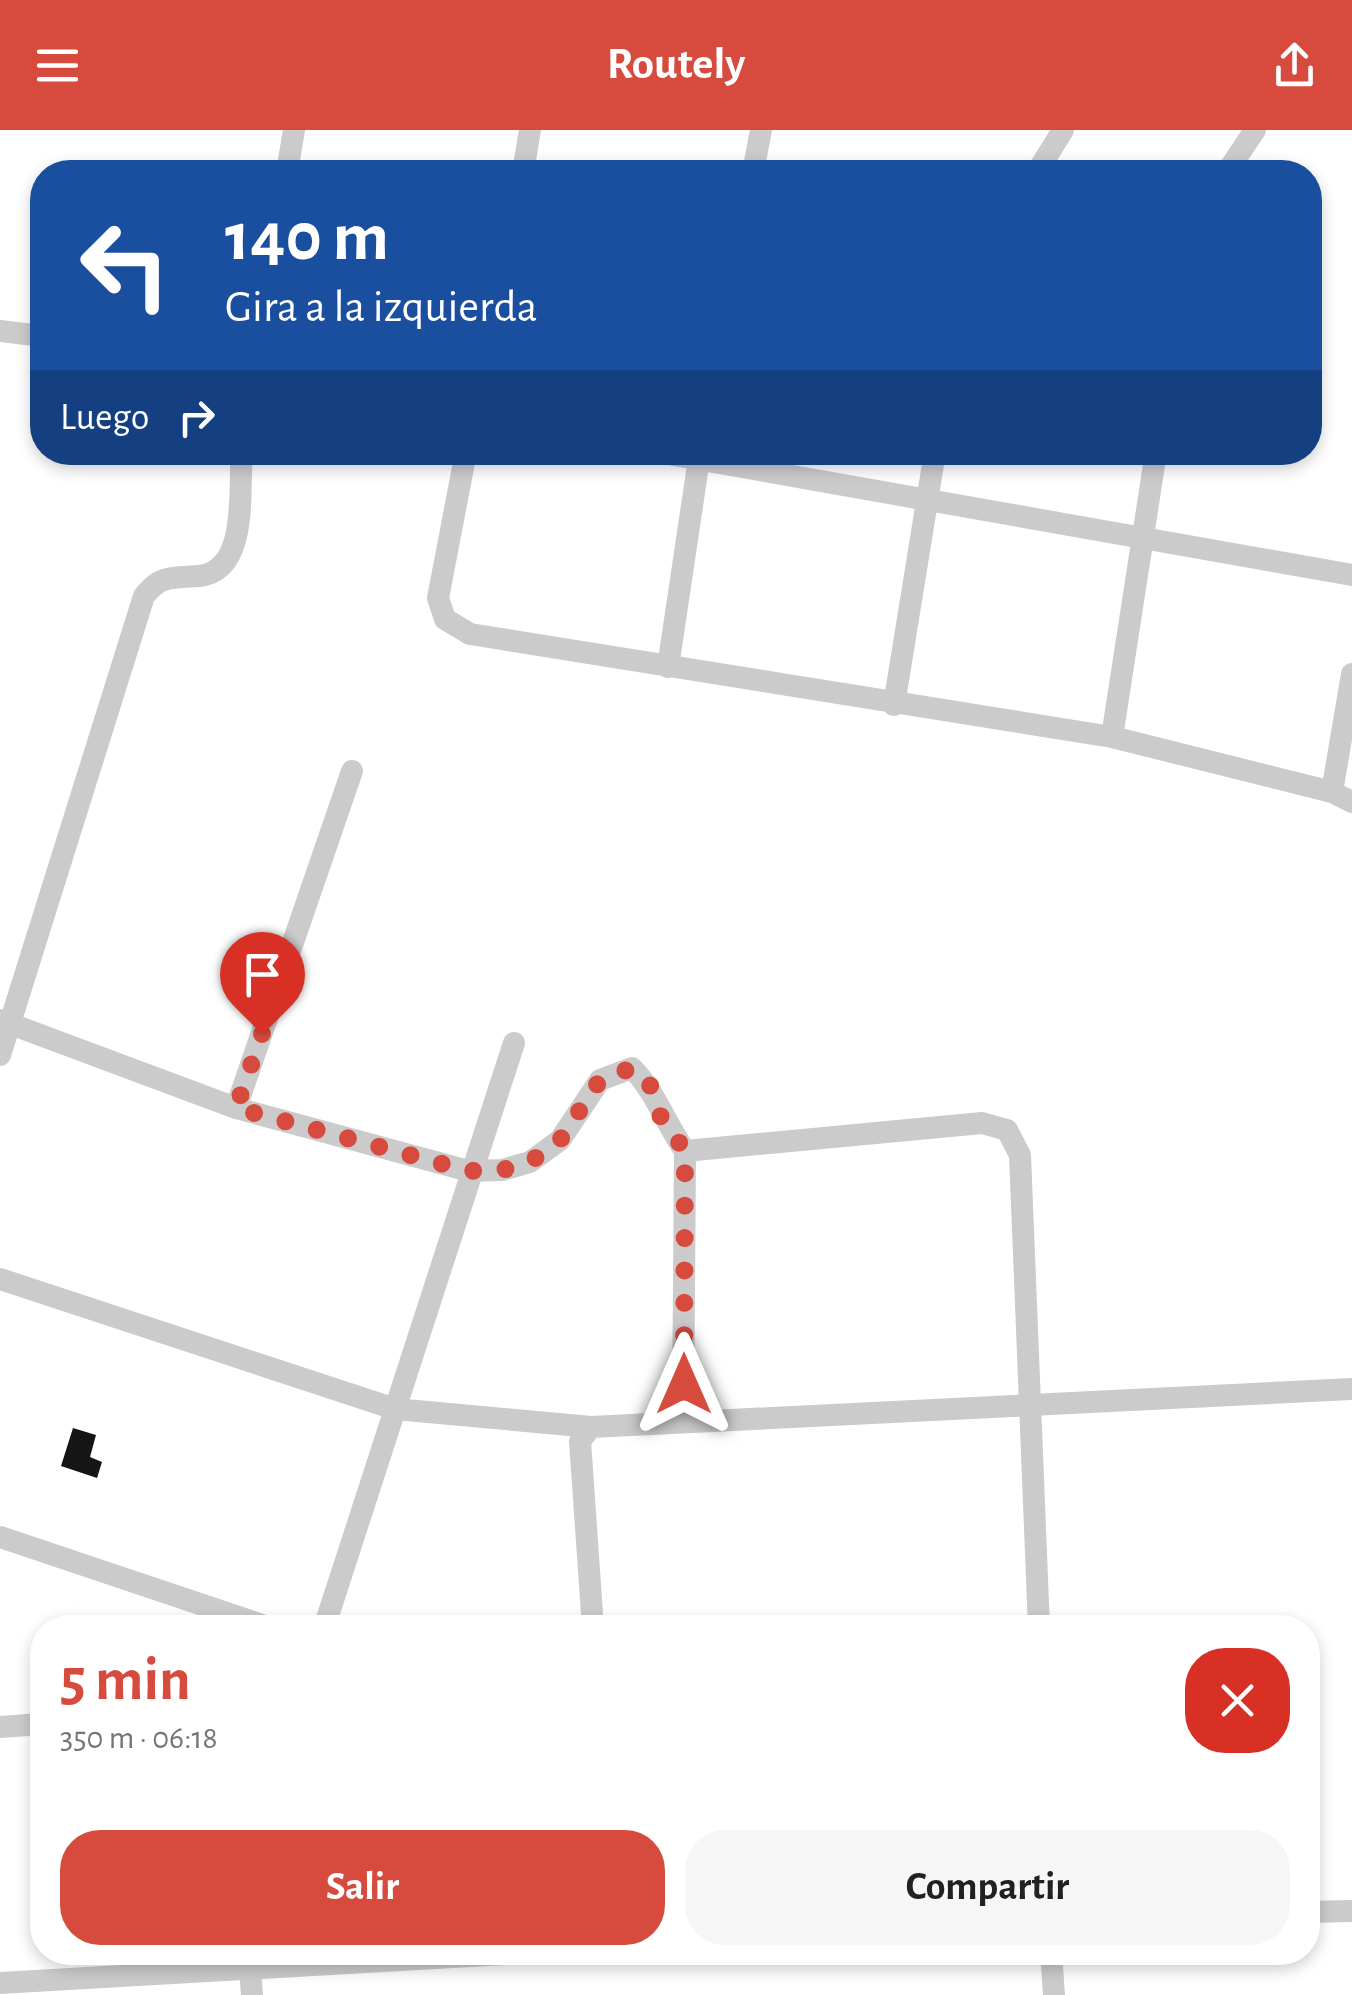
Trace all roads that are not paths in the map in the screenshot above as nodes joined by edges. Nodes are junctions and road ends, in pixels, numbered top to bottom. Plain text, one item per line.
1 (294, 130) edge
2 (530, 130) edge
3 (761, 130) edge
4 (1063, 130) edge
5 (1255, 130) edge
6 (289, 160) edge
7 (524, 160) edge
8 (755, 160) edge
9 (1044, 160) edge
10 (1235, 160) edge
11 (0, 330) edge
12 (30, 334) edge
13 (241, 465) edge
14 (464, 465) edge
15 (699, 465) edge
16 (746, 465) edge
17 (932, 465) edge
18 (1154, 465) edge
19 (927, 500) junction
20 (1144, 538) junction
21 (1352, 575) edge
22 (668, 667) junction
23 (1352, 674) edge
24 (894, 705) junction
25 (1112, 738) junction
26 (352, 772) dead end
27 (1342, 797) edge
28 (5, 1022) edge
29 (514, 1044) dead end
30 (0, 1055) edge
31 (236, 1108) junction
32 (685, 1151) junction
33 (469, 1171) junction
34 (0, 1279) edge
35 (1352, 1389) edge
36 (1032, 1405) junction
37 (395, 1410) junction
38 (683, 1422) junction
39 (590, 1427) junction
40 (0, 1537) edge
41 (233, 1615) edge
42 (328, 1615) edge
43 (592, 1615) edge
44 (1039, 1615) edge
45 (30, 1725) edge
46 (0, 1726) edge
47 (1352, 1910) edge
48 (1320, 1911) edge
49 (283, 1965) edge
50 (1052, 1965) edge
51 (250, 1969) junction
52 (0, 1983) edge
53 (107, 1986) edge
54 (252, 1995) edge
55 (1054, 1995) edge

1 - 6 street
2 - 7 street
3 - 8 street
4 - 9 street
5 - 10 street
11 - 12 street
13 - 28 street
14 - 22 street
15 - 22 street
16 - 19 street
17 - 19 street
18 - 20 street
19 - 20 street
19 - 24 street
20 - 21 street
20 - 25 street
22 - 24 street
23 - 27 street
24 - 25 street
25 - 27 street
26 - 31 street
28 - 30 street
28 - 31 street
29 - 33 street
31 - 33 street
32 - 33 street
32 - 36 street
32 - 38 street
33 - 37 street
34 - 37 street
35 - 36 street
36 - 38 street
36 - 44 street
37 - 39 street
37 - 42 street
38 - 39 street
39 - 43 street
40 - 41 street
45 - 46 street
47 - 48 street
49 - 51 street
50 - 55 street
51 - 53 street
51 - 54 street
52 - 53 street

